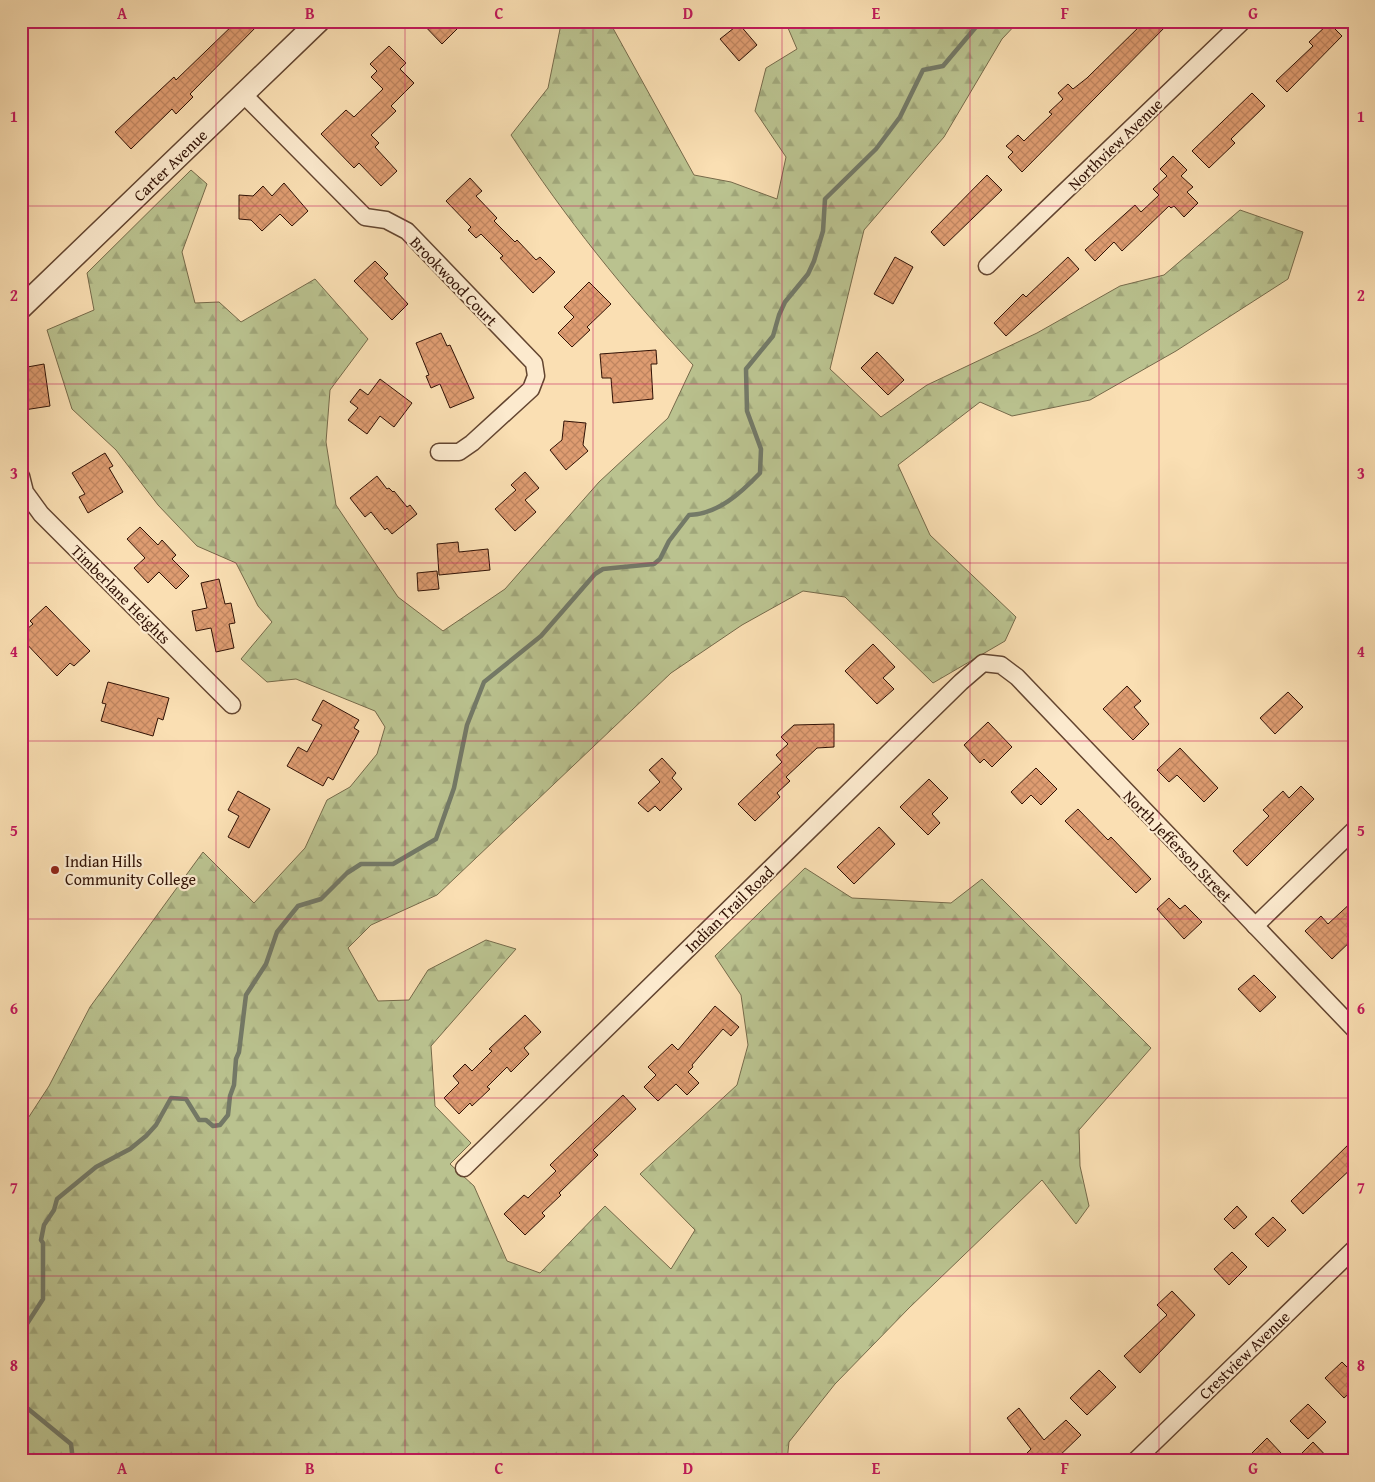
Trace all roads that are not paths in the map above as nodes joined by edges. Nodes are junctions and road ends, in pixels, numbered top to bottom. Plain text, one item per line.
1 (319, 21) edge
2 (1243, 21) edge
3 (243, 94) junction
4 (987, 266) dead end
5 (21, 308) edge
6 (439, 452) dead end
7 (21, 476) edge
8 (1001, 665) joint
9 (232, 705) dead end
10 (1354, 830) edge
11 (1254, 926) junction
12 (1354, 1029) edge
13 (464, 1168) dead end
14 (1354, 1249) edge
15 (1135, 1461) edge

1 - 3 street, Carter Avenue
2 - 4 street, Northview Avenue
3 - 5 street, Carter Avenue
3 - 6 street, Brookwood Court
7 - 9 street, Timberlane Heights
8 - 11 street, North Jefferson Street
8 - 13 street, Indian Trail Road
10 - 11 street
11 - 12 street, North Jefferson Street
14 - 15 street, Crestview Avenue

